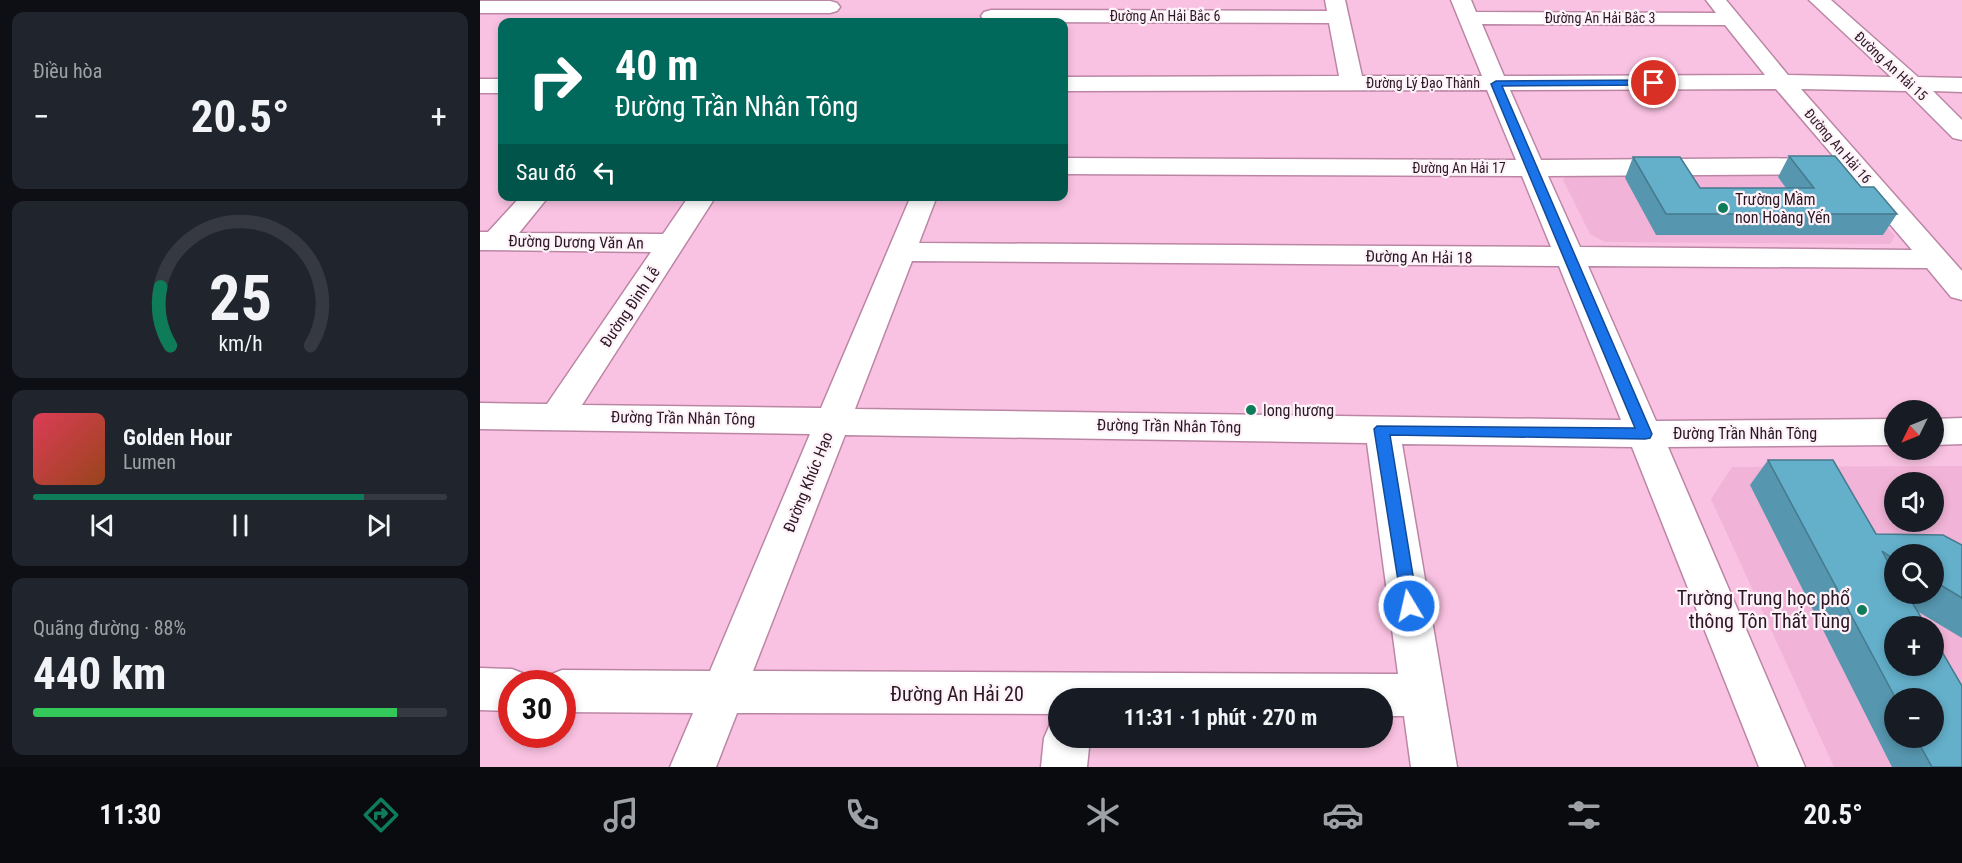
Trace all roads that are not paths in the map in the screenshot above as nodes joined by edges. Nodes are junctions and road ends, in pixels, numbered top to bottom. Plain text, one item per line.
1 (1588, 0) edge
2 (1819, 0) edge
3 (480, 7) edge
4 (1220, 8) edge
5 (1337, 8) edge
6 (1464, 9) edge
7 (1724, 9) edge
8 (829, 10) edge
9 (992, 13) edge
10 (1599, 18) junction
11 (1782, 82) junction
12 (1352, 83) junction
13 (1068, 84) edge
14 (1496, 84) junction
15 (1913, 85) junction
16 (1962, 85) edge
17 (1962, 133) edge
18 (1068, 166) edge
19 (1855, 166) junction
20 (1531, 168) junction
21 (531, 201) edge
22 (700, 201) edge
23 (922, 201) edge
24 (488, 241) edge
25 (672, 243) junction
26 (902, 252) junction
27 (1569, 258) junction
28 (1935, 259) junction
29 (1962, 290) edge
30 (480, 416) edge
31 (556, 417) junction
32 (833, 420) junction
33 (1382, 429) junction
34 (1962, 431) edge
35 (1884, 432) edge
36 (1944, 432) edge
37 (1645, 434) junction
38 (480, 689) edge
39 (498, 690) edge
40 (576, 691) edge
41 (721, 693) junction
42 (1393, 695) edge
43 (1423, 695) junction
44 (1048, 697) edge
45 (1066, 748) edge
46 (693, 767) edge
47 (1064, 767) edge
48 (1434, 767) edge
49 (1782, 767) edge

1 - 10 street
2 - 15 street, Đường An Hải 15
3 - 8 street
4 - 5 street, Đường An Hải Bắc 6
4 - 9 street, Đường An Hải Bắc 6
5 - 12 street
6 - 10 street, Đường An Hải Bắc 3
6 - 14 street
7 - 10 street, Đường An Hải Bắc 3
7 - 11 street, Đường An Hải 16
11 - 14 street, Đường Lý Đạo Thành
11 - 15 street, Đường Lý Đạo Thành
11 - 19 street, Đường An Hải 16
12 - 13 street, Đường Lý Đạo Thành
12 - 14 street, Đường Lý Đạo Thành
14 - 20 street
15 - 16 street, Đường Lý Đạo Thành
15 - 17 street, Đường An Hải 15
18 - 20 street, Đường An Hải 17
19 - 20 street, Đường An Hải 17
19 - 28 street, Đường An Hải 16
20 - 27 street
21 - 24 street
22 - 25 street, Đường Đinh Lễ
23 - 26 street, Đường Khúc Hạo
24 - 25 street, Đường Dương Văn An
25 - 31 street, Đường Đinh Lễ
26 - 27 street, Đường An Hải 18
26 - 32 street, Đường Khúc Hạo
27 - 28 street, Đường An Hải 18
27 - 37 street
28 - 29 street, Đường An Hải 16
30 - 31 street, Đường Trần Nhân Tông
31 - 32 street, Đường Trần Nhân Tông
32 - 33 street, Đường Trần Nhân Tông
32 - 41 street, Đường Khúc Hạo
33 - 37 street, Đường Trần Nhân Tông
33 - 43 street
34 - 36 street
35 - 37 street, Đường Trần Nhân Tông
37 - 49 street
38 - 39 street
40 - 41 street, Đường An Hải 20
41 - 44 street, Đường An Hải 20
41 - 46 street, Đường Khúc Hạo
42 - 43 street, Đường An Hải 20
43 - 48 street
45 - 47 street

